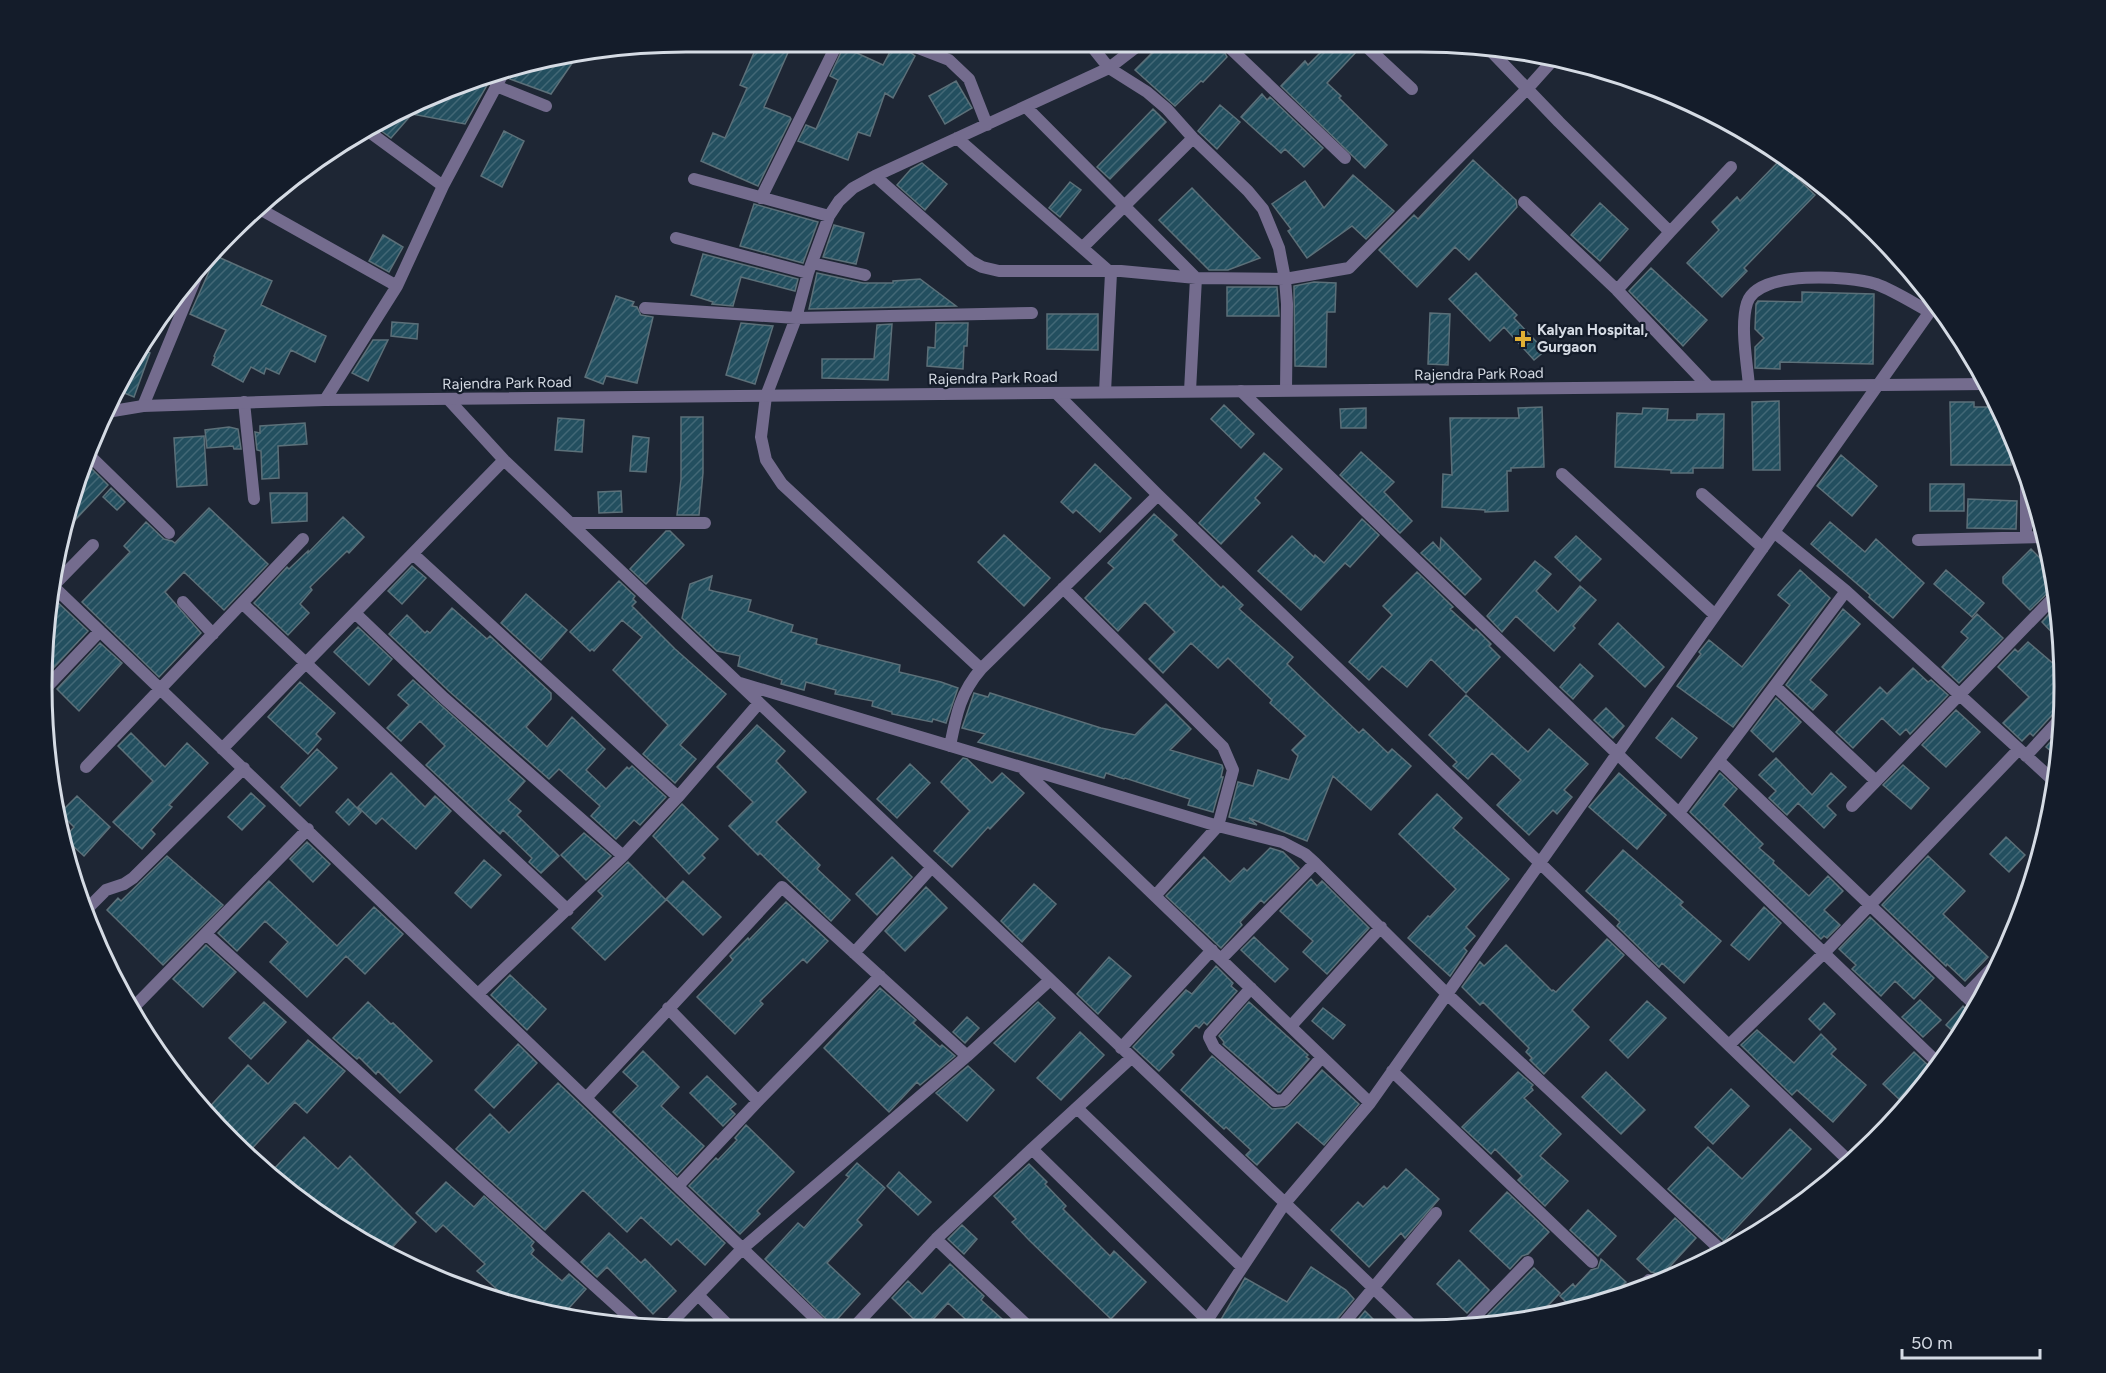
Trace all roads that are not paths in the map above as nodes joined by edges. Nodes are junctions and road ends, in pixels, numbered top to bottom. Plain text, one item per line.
1 (833, 53) edge
2 (931, 53) edge
3 (1097, 53) edge
4 (1128, 53) edge
5 (1235, 53) edge
6 (1373, 53) edge
7 (1498, 58) edge
8 (1548, 66) edge
9 (1109, 68) junction
10 (498, 81) edge
11 (496, 86) junction
12 (1528, 88) junction
13 (1412, 89) dead end
14 (546, 106) dead end
15 (1026, 107) junction
16 (987, 125) junction
17 (373, 135) edge
18 (957, 138) junction
19 (1193, 138) junction
20 (1345, 158) dead end
21 (1731, 167) dead end
22 (875, 176) junction
23 (694, 179) dead end
24 (442, 186) junction
25 (761, 198) junction
26 (1524, 202) dead end
27 (1125, 207) junction
28 (266, 212) edge
29 (829, 216) junction
30 (1670, 232) junction
31 (676, 238) dead end
32 (1083, 248) junction
33 (810, 268) junction
34 (1111, 273) junction
35 (865, 275) dead end
36 (1196, 278) junction
37 (1285, 279) junction
38 (397, 286) junction
39 (1617, 290) junction
40 (189, 295) edge
41 (1925, 305) edge
42 (645, 308) dead end
43 (1930, 312) edge
44 (1032, 313) dead end
45 (796, 318) junction
46 (1976, 384) edge
47 (1880, 385) junction
48 (1708, 386) junction
49 (1749, 386) junction
50 (1286, 390) junction
51 (1241, 391) junction
52 (1105, 392) junction
53 (1190, 392) junction
54 (1056, 393) junction
55 (766, 396) junction
56 (448, 399) junction
57 (325, 400) junction
58 (244, 402) junction
59 (143, 406) junction
60 (116, 411) edge
61 (95, 460) edge
62 (504, 460) junction
63 (1562, 474) dead end
64 (1702, 494) dead end
65 (1158, 495) junction
66 (254, 499) dead end
67 (2026, 502) edge
68 (570, 523) junction
69 (705, 523) dead end
70 (1774, 532) junction
71 (169, 533) dead end
72 (2026, 537) junction
73 (2035, 537) edge
74 (303, 539) dead end
75 (1918, 540) dead end
76 (93, 545) dead end
77 (1763, 548) junction
78 (413, 554) junction
79 (63, 576) edge
80 (1063, 588) junction
81 (1846, 591) junction
82 (60, 593) edge
83 (183, 602) dead end
84 (242, 603) junction
85 (2048, 603) edge
86 (355, 613) junction
87 (1715, 615) junction
88 (100, 631) junction
89 (213, 634) junction
90 (306, 663) junction
91 (981, 669) junction
92 (52, 681) edge
93 (736, 682) junction
94 (1775, 686) junction
95 (160, 689) junction
96 (1960, 694) junction
97 (759, 703) junction
98 (2052, 726) edge
99 (950, 746) junction
100 (222, 748) junction
101 (2022, 752) junction
102 (1617, 754) junction
103 (1719, 762) junction
104 (86, 767) dead end
105 (1021, 767) junction
106 (244, 768) junction
107 (2047, 775) edge
108 (1876, 781) junction
109 (678, 797) junction
110 (1852, 806) dead end
111 (1679, 813) junction
112 (1218, 826) junction
113 (308, 829) junction
114 (623, 856) junction
115 (1315, 862) junction
116 (1539, 864) junction
117 (932, 867) junction
118 (1155, 896) junction
119 (92, 904) edge
120 (1870, 905) junction
121 (568, 910) junction
122 (1381, 927) junction
123 (206, 934) junction
124 (854, 953) junction
125 (1824, 953) junction
126 (1216, 955) junction
127 (880, 976) junction
128 (1982, 978) edge
129 (1050, 980) junction
130 (1251, 988) junction
131 (1447, 993) junction
132 (478, 994) junction
133 (1965, 996) junction
134 (1971, 1001) edge
135 (137, 1004) edge
136 (668, 1008) junction
137 (1291, 1026) junction
138 (1728, 1045) junction
139 (1121, 1048) junction
140 (967, 1056) junction
141 (1322, 1057) junction
142 (1131, 1058) junction
143 (1932, 1058) edge
144 (1392, 1071) junction
145 (586, 1098) junction
146 (758, 1101) junction
147 (1370, 1103) junction
148 (1077, 1108) junction
149 (1032, 1149) junction
150 (1845, 1157) edge
151 (678, 1186) junction
152 (1285, 1203) junction
153 (1436, 1213) dead end
154 (936, 1239) junction
155 (1717, 1246) edge
156 (743, 1248) junction
157 (1528, 1262) dead end
158 (1592, 1262) dead end
159 (1242, 1266) junction
160 (1372, 1288) junction
161 (698, 1295) junction
162 (630, 1317) edge
163 (1474, 1318) edge
164 (674, 1320) edge
165 (723, 1320) edge
166 (818, 1320) edge
167 (861, 1320) edge
168 (1019, 1320) edge
169 (1200, 1320) edge
170 (1207, 1320) edge
171 (1346, 1320) edge
172 (1406, 1320) edge

1 - 25 street
2 - 16 street
3 - 9 street
4 - 9 street
5 - 20 street
6 - 13 street
7 - 12 street
8 - 12 street
9 - 15 street
9 - 19 street
10 - 11 street
11 - 14 street
11 - 24 street
12 - 30 street
12 - 37 street
15 - 16 street
15 - 27 street
16 - 18 street
17 - 24 street
18 - 22 street
18 - 32 street
19 - 27 street
19 - 37 street
21 - 30 street
22 - 29 street
22 - 34 street
23 - 25 street
24 - 38 street
25 - 29 street
26 - 39 street
27 - 32 street
27 - 36 street
28 - 38 street
29 - 33 street
30 - 39 street
31 - 33 street
32 - 34 street
33 - 35 street
33 - 45 street
34 - 36 street
34 - 52 street
36 - 37 street
36 - 53 street
37 - 50 street
38 - 57 street
39 - 48 street
40 - 59 street
41 - 49 street
42 - 45 street
43 - 47 street
44 - 45 street
45 - 55 street
46 - 47 street, Rajendra Park Road
47 - 49 street, Rajendra Park Road
47 - 70 street
48 - 49 street, Rajendra Park Road
48 - 50 street, Rajendra Park Road
50 - 51 street, Rajendra Park Road
51 - 53 street, Rajendra Park Road
51 - 102 street
52 - 53 street, Rajendra Park Road
52 - 54 street, Rajendra Park Road
54 - 55 street, Rajendra Park Road
54 - 65 street
55 - 56 street, Rajendra Park Road
55 - 91 street
56 - 57 street, Rajendra Park Road
56 - 62 street
57 - 58 street, Rajendra Park Road
58 - 59 street, Rajendra Park Road
58 - 66 street
59 - 60 street, Rajendra Park Road
61 - 71 street
62 - 68 street
62 - 78 street
63 - 87 street
64 - 77 street
65 - 80 street
65 - 116 street
67 - 72 street
68 - 69 street
68 - 93 street
70 - 77 street
70 - 81 street
72 - 73 street
72 - 75 street
74 - 84 street
76 - 79 street
77 - 87 street
78 - 86 street
78 - 109 street
80 - 91 street
80 - 112 street
81 - 94 street
81 - 96 street
82 - 88 street
83 - 89 street
84 - 89 street
84 - 90 street
85 - 96 street
86 - 90 street
86 - 114 street
87 - 102 street
88 - 92 street
88 - 95 street
89 - 95 street
90 - 100 street
90 - 121 street
91 - 99 street
93 - 97 street
93 - 99 street
94 - 103 street
94 - 108 street
95 - 100 street
95 - 104 street
96 - 101 street
96 - 108 street
97 - 109 street
97 - 117 street
98 - 101 street
99 - 105 street
100 - 106 street
101 - 107 street
101 - 120 street
102 - 111 street
102 - 116 street
103 - 111 street
103 - 120 street
105 - 112 street
105 - 118 street
106 - 113 street
106 - 119 street
108 - 110 street
109 - 114 street
111 - 125 street
112 - 115 street
112 - 118 street
113 - 123 street
113 - 132 street
114 - 121 street
115 - 122 street
115 - 126 street
116 - 131 street
116 - 138 street
117 - 124 street
117 - 129 street
118 - 126 street
120 - 125 street
120 - 133 street
121 - 132 street
122 - 131 street
122 - 137 street
123 - 135 street
123 - 162 street
124 - 127 street
124 - 136 street
125 - 138 street
125 - 143 street
126 - 130 street
126 - 139 street
127 - 140 street
127 - 146 street
128 - 133 street
129 - 139 street
129 - 140 street
130 - 137 street
130 - 141 street
131 - 144 street
131 - 155 street
132 - 145 street
133 - 134 street
136 - 145 street
136 - 146 street
137 - 141 street
138 - 150 street
139 - 142 street
140 - 156 street
141 - 147 street
142 - 148 street
142 - 152 street
144 - 147 street
144 - 158 street
145 - 151 street
146 - 151 street
147 - 152 street
148 - 149 street
148 - 159 street
149 - 154 street
149 - 169 street
151 - 156 street
152 - 159 street
152 - 160 street
153 - 160 street
154 - 167 street
154 - 168 street
156 - 161 street
156 - 166 street
157 - 163 street
159 - 170 street
160 - 171 street
160 - 172 street
161 - 164 street
161 - 165 street

